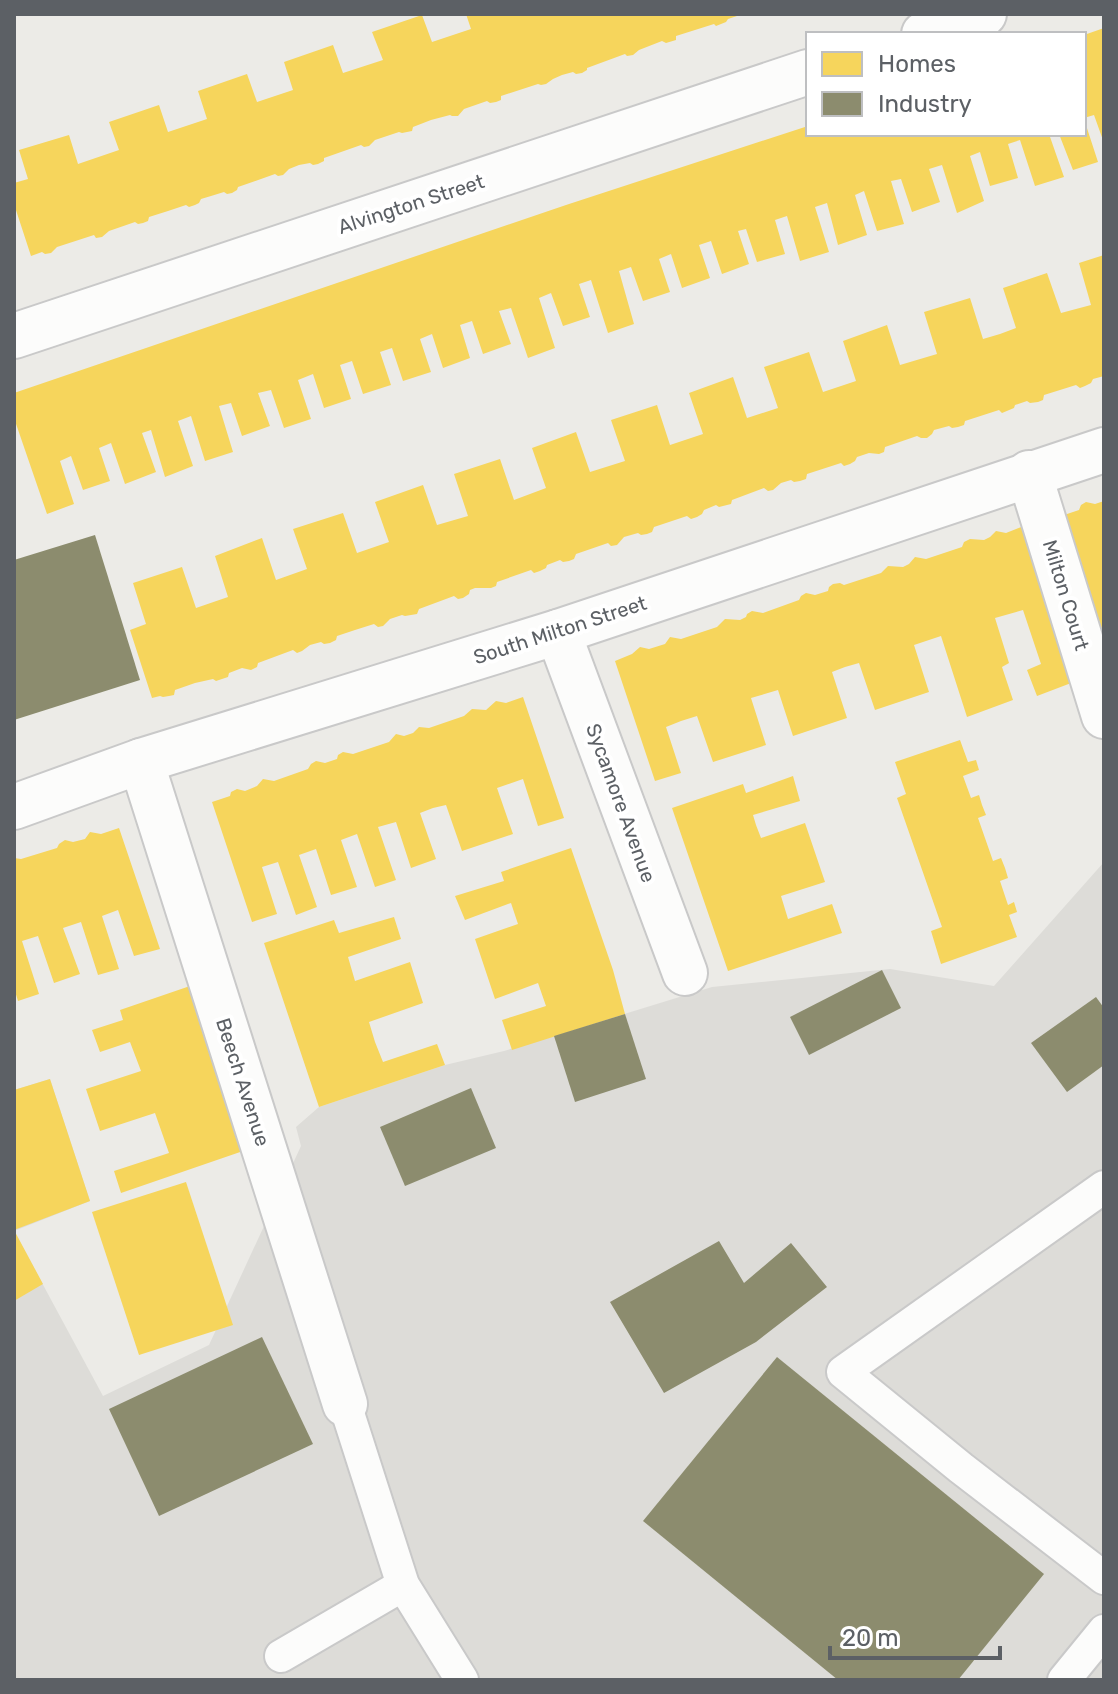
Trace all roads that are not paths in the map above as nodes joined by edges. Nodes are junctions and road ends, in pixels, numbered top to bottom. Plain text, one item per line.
1 (984, 14) edge
2 (930, 32) edge
3 (806, 73) edge
4 (14, 336) edge
5 (1104, 450) edge
6 (1029, 473) junction
7 (558, 632) junction
8 (1104, 716) edge
9 (141, 761) junction
10 (14, 807) edge
11 (685, 973) dead end
12 (1104, 1187) edge
13 (345, 1404) joint
14 (1104, 1578) edge
15 (403, 1585) junction
16 (1101, 1642) edge
17 (281, 1656) dead end
18 (462, 1680) edge
19 (1064, 1680) edge

1 - 2 street
3 - 4 street, Alvington Street
5 - 6 street, South Milton Street
6 - 7 street, South Milton Street
6 - 8 street, Milton Court
7 - 9 street, South Milton Street
7 - 11 street, Sycamore Avenue
9 - 10 street, South Milton Street
9 - 13 street, Beech Avenue
12 - 14 lane
13 - 15 lane
15 - 17 lane
15 - 18 lane
16 - 19 lane

